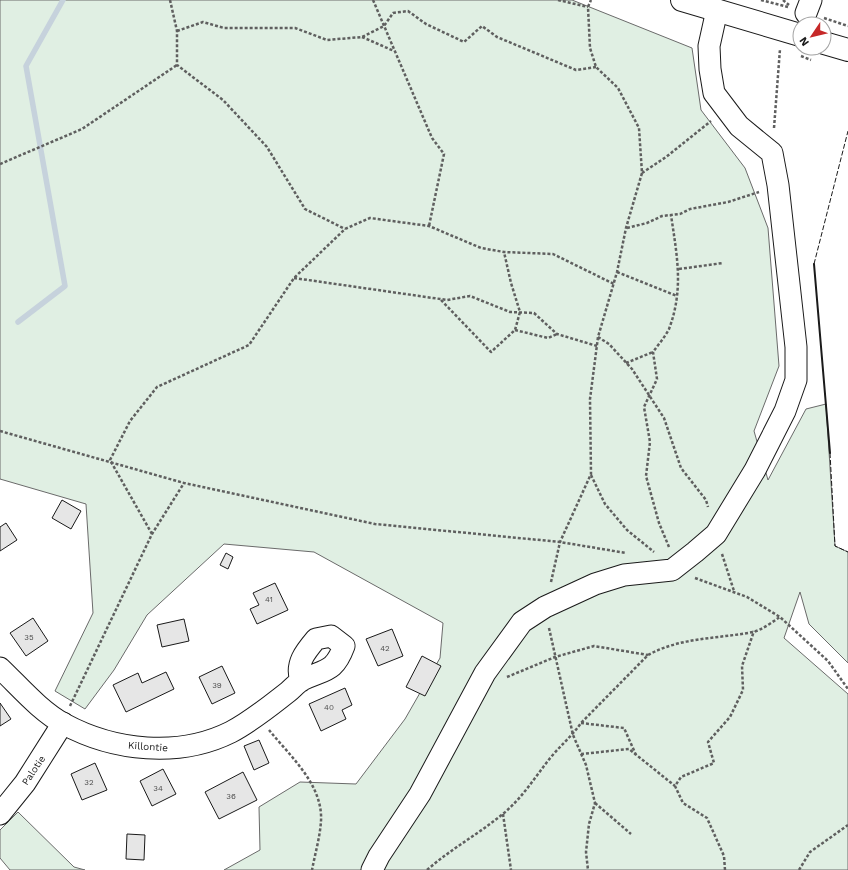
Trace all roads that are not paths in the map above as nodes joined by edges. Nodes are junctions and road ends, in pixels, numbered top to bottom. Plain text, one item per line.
1 (682, 0) edge
2 (718, 10) junction
3 (792, 33) edge
4 (832, 45) edge
5 (848, 50) edge
6 (0, 668) edge
7 (301, 681) dead end
8 (63, 723) junction
9 (0, 814) edge
10 (372, 870) edge

1 - 2 main road
2 - 3 main road
2 - 10 street
4 - 5 main road
6 - 8 street, Killontie
7 - 8 street, Killontie
8 - 9 street, Palotie

